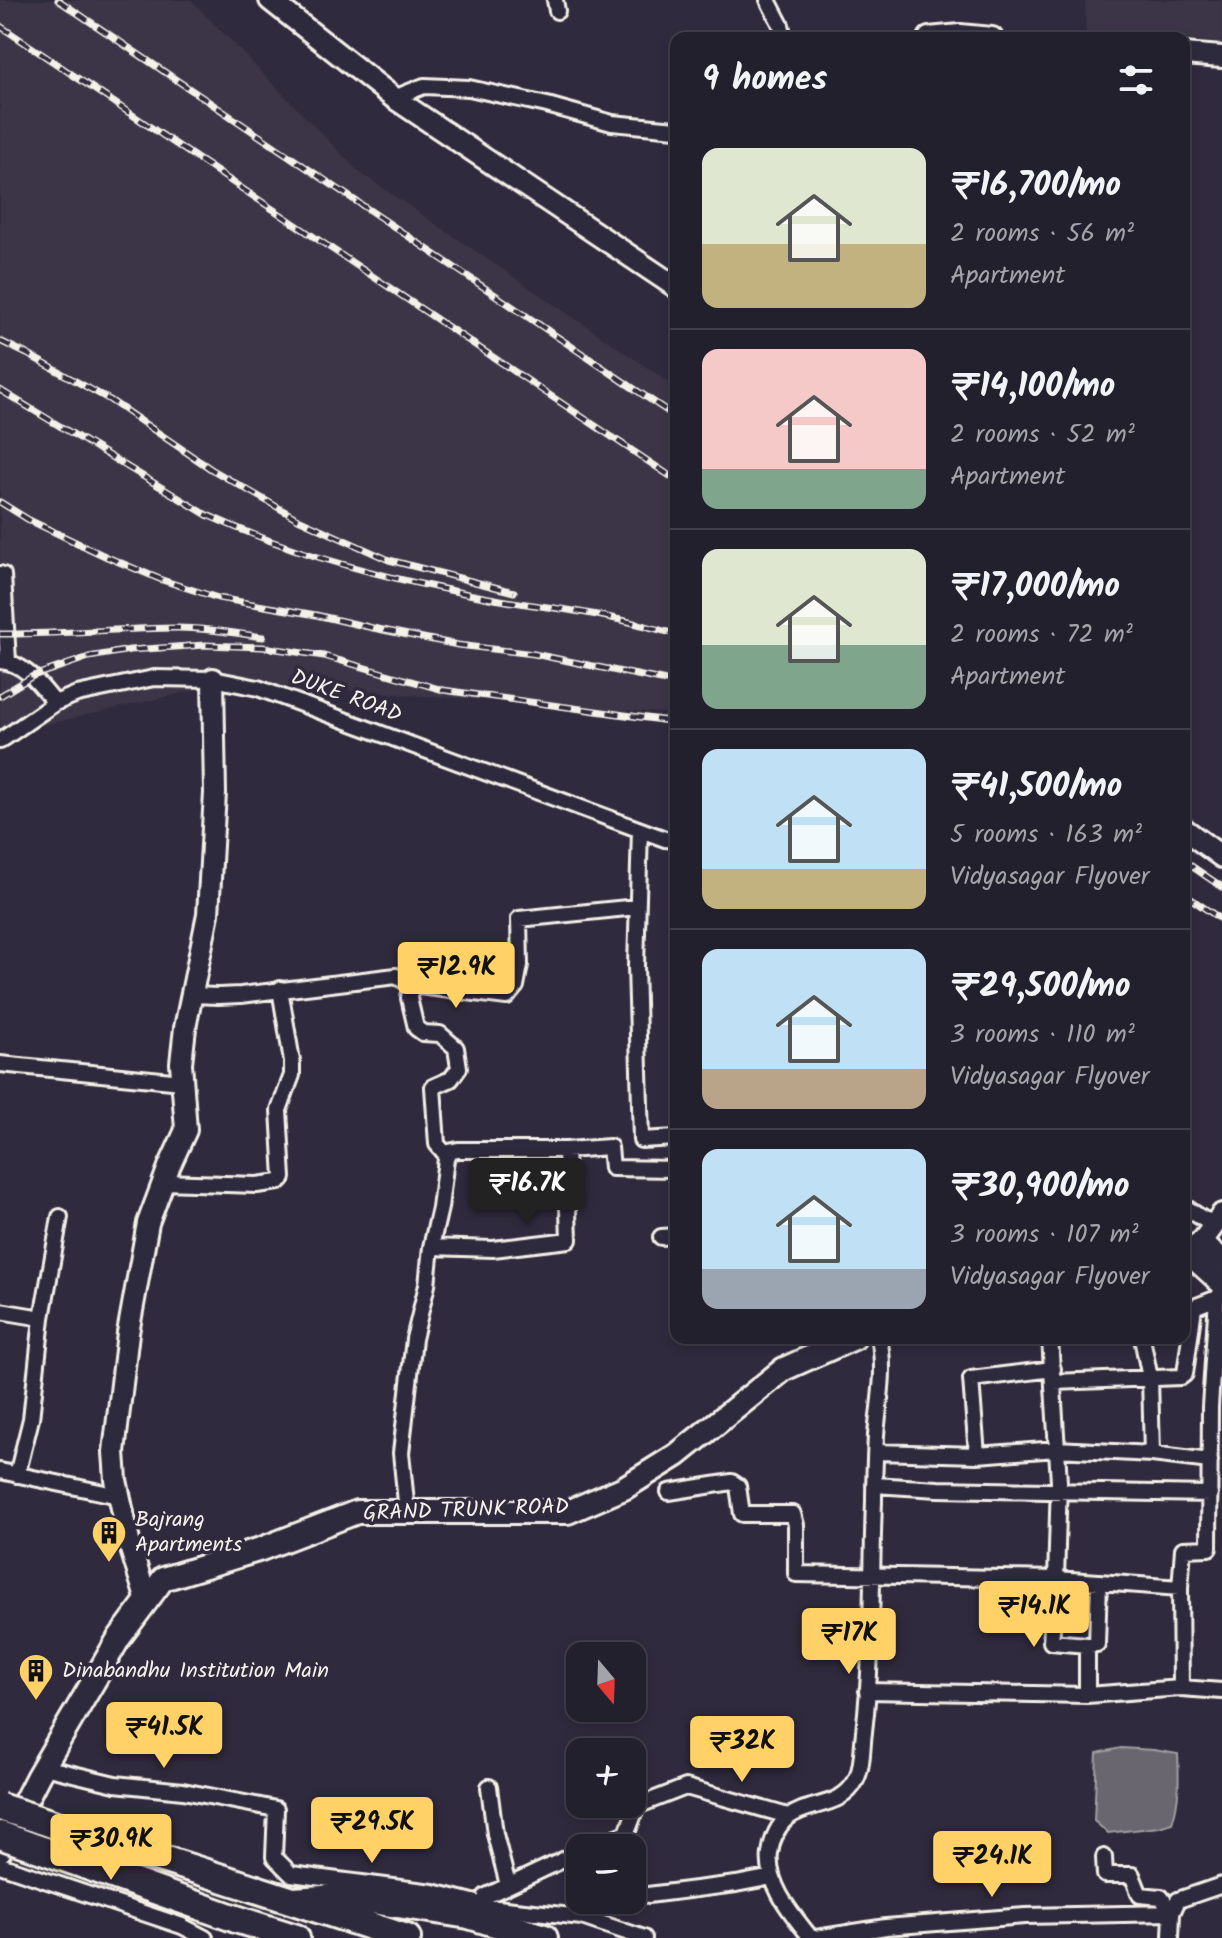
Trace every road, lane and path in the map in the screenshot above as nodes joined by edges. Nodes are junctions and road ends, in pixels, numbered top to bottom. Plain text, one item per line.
1 (768, 0) edge
2 (275, 2) edge
3 (783, 32) edge
4 (1190, 54) edge
5 (1222, 57) edge
6 (394, 98) junction
7 (670, 128) edge
8 (670, 283) edge
9 (0, 574) edge
10 (4, 661) edge
11 (213, 679) junction
12 (55, 703) junction
13 (0, 741) edge
14 (640, 830) junction
15 (1190, 833) edge
16 (670, 839) edge
17 (1222, 857) edge
18 (637, 907) junction
19 (411, 985) junction
20 (280, 989) junction
21 (192, 995) junction
22 (0, 1064) edge
23 (182, 1082) junction
24 (670, 1138) edge
25 (566, 1150) junction
26 (447, 1156) junction
27 (670, 1169) edge
28 (163, 1182) junction
29 (1190, 1210) edge
30 (60, 1217) dead end
31 (431, 1247) junction
32 (1212, 1253) edge
33 (0, 1311) edge
34 (42, 1318) junction
35 (1190, 1337) edge
36 (840, 1344) edge
37 (880, 1344) edge
38 (1050, 1344) edge
39 (1143, 1344) edge
40 (1189, 1344) edge
41 (1053, 1375) junction
42 (1150, 1378) junction
43 (1057, 1449) junction
44 (876, 1452) junction
45 (1152, 1454) junction
46 (977, 1455) junction
47 (1210, 1461) junction
48 (0, 1471) edge
49 (17, 1475) junction
50 (874, 1485) junction
51 (1059, 1491) junction
52 (669, 1492) dead end
53 (1210, 1494) junction
54 (119, 1496) junction
55 (407, 1512) junction
56 (872, 1576) junction
57 (1056, 1579) junction
58 (1099, 1582) junction
59 (1180, 1588) junction
60 (147, 1601) junction
61 (1087, 1645) junction
62 (1181, 1688) junction
63 (867, 1691) junction
64 (1222, 1691) edge
65 (1087, 1695) junction
66 (44, 1767) junction
67 (489, 1787) dead end
68 (0, 1807) edge
69 (788, 1816) junction
70 (624, 1834) edge
71 (0, 1835) edge
72 (0, 1850) edge
73 (1104, 1857) dead end
74 (566, 1858) edge
75 (0, 1865) edge
76 (772, 1877) junction
77 (508, 1885) junction
78 (1222, 1885) edge
79 (648, 1895) dead end
80 (294, 1901) junction
81 (486, 1905) junction
82 (1172, 1913) junction
83 (288, 1936) edge
84 (205, 1938) edge
85 (407, 1938) edge
86 (544, 1938) edge
87 (644, 1938) edge
88 (814, 1938) edge
89 (1171, 1938) edge

1 - 3 street
2 - 6 street
4 - 5 street
6 - 7 street
6 - 8 street
9 - 10 street
10 - 12 street
11 - 12 street, DUKE ROAD
11 - 14 street, DUKE ROAD
11 - 21 street
12 - 13 street, DUKE ROAD
14 - 16 street, DUKE ROAD
14 - 18 street
15 - 17 street
18 - 19 street
18 - 24 street
19 - 20 street
19 - 26 street
20 - 21 street
20 - 28 street
21 - 23 street
22 - 23 street
23 - 28 street
25 - 26 street
25 - 27 street
25 - 31 street
26 - 31 street
28 - 54 street
29 - 32 street
30 - 34 street
31 - 55 street
32 - 35 street
32 - 47 street
33 - 34 street
34 - 49 street
36 - 55 main road, GRAND TRUNK ROAD
37 - 44 street
38 - 41 street
39 - 42 street
40 - 42 street
41 - 42 street
41 - 43 street
41 - 46 street
42 - 45 street
43 - 45 street
43 - 46 street
43 - 51 street
44 - 46 street
44 - 50 street
45 - 47 street
47 - 53 street
48 - 49 street
49 - 54 street
50 - 51 street
50 - 56 street
51 - 53 street
51 - 57 street
52 - 56 street
53 - 59 street
54 - 60 street
55 - 60 main road, GRAND TRUNK ROAD
56 - 57 street
56 - 63 street
57 - 58 street
57 - 61 street
58 - 59 street
58 - 61 street
59 - 62 street
60 - 66 main road, GRAND TRUNK ROAD
61 - 65 street
62 - 64 street
62 - 65 street
63 - 65 street
63 - 69 street
66 - 72 main road, GRAND TRUNK ROAD
66 - 81 street
67 - 77 street
68 - 80 highway, bridge
69 - 70 street
69 - 76 street
71 - 83 highway, bridge
73 - 82 street
74 - 77 street
75 - 84 street
76 - 79 street
76 - 88 street
77 - 81 street
78 - 82 street
80 - 85 highway
80 - 86 highway
81 - 87 street
82 - 88 street
82 - 89 street

